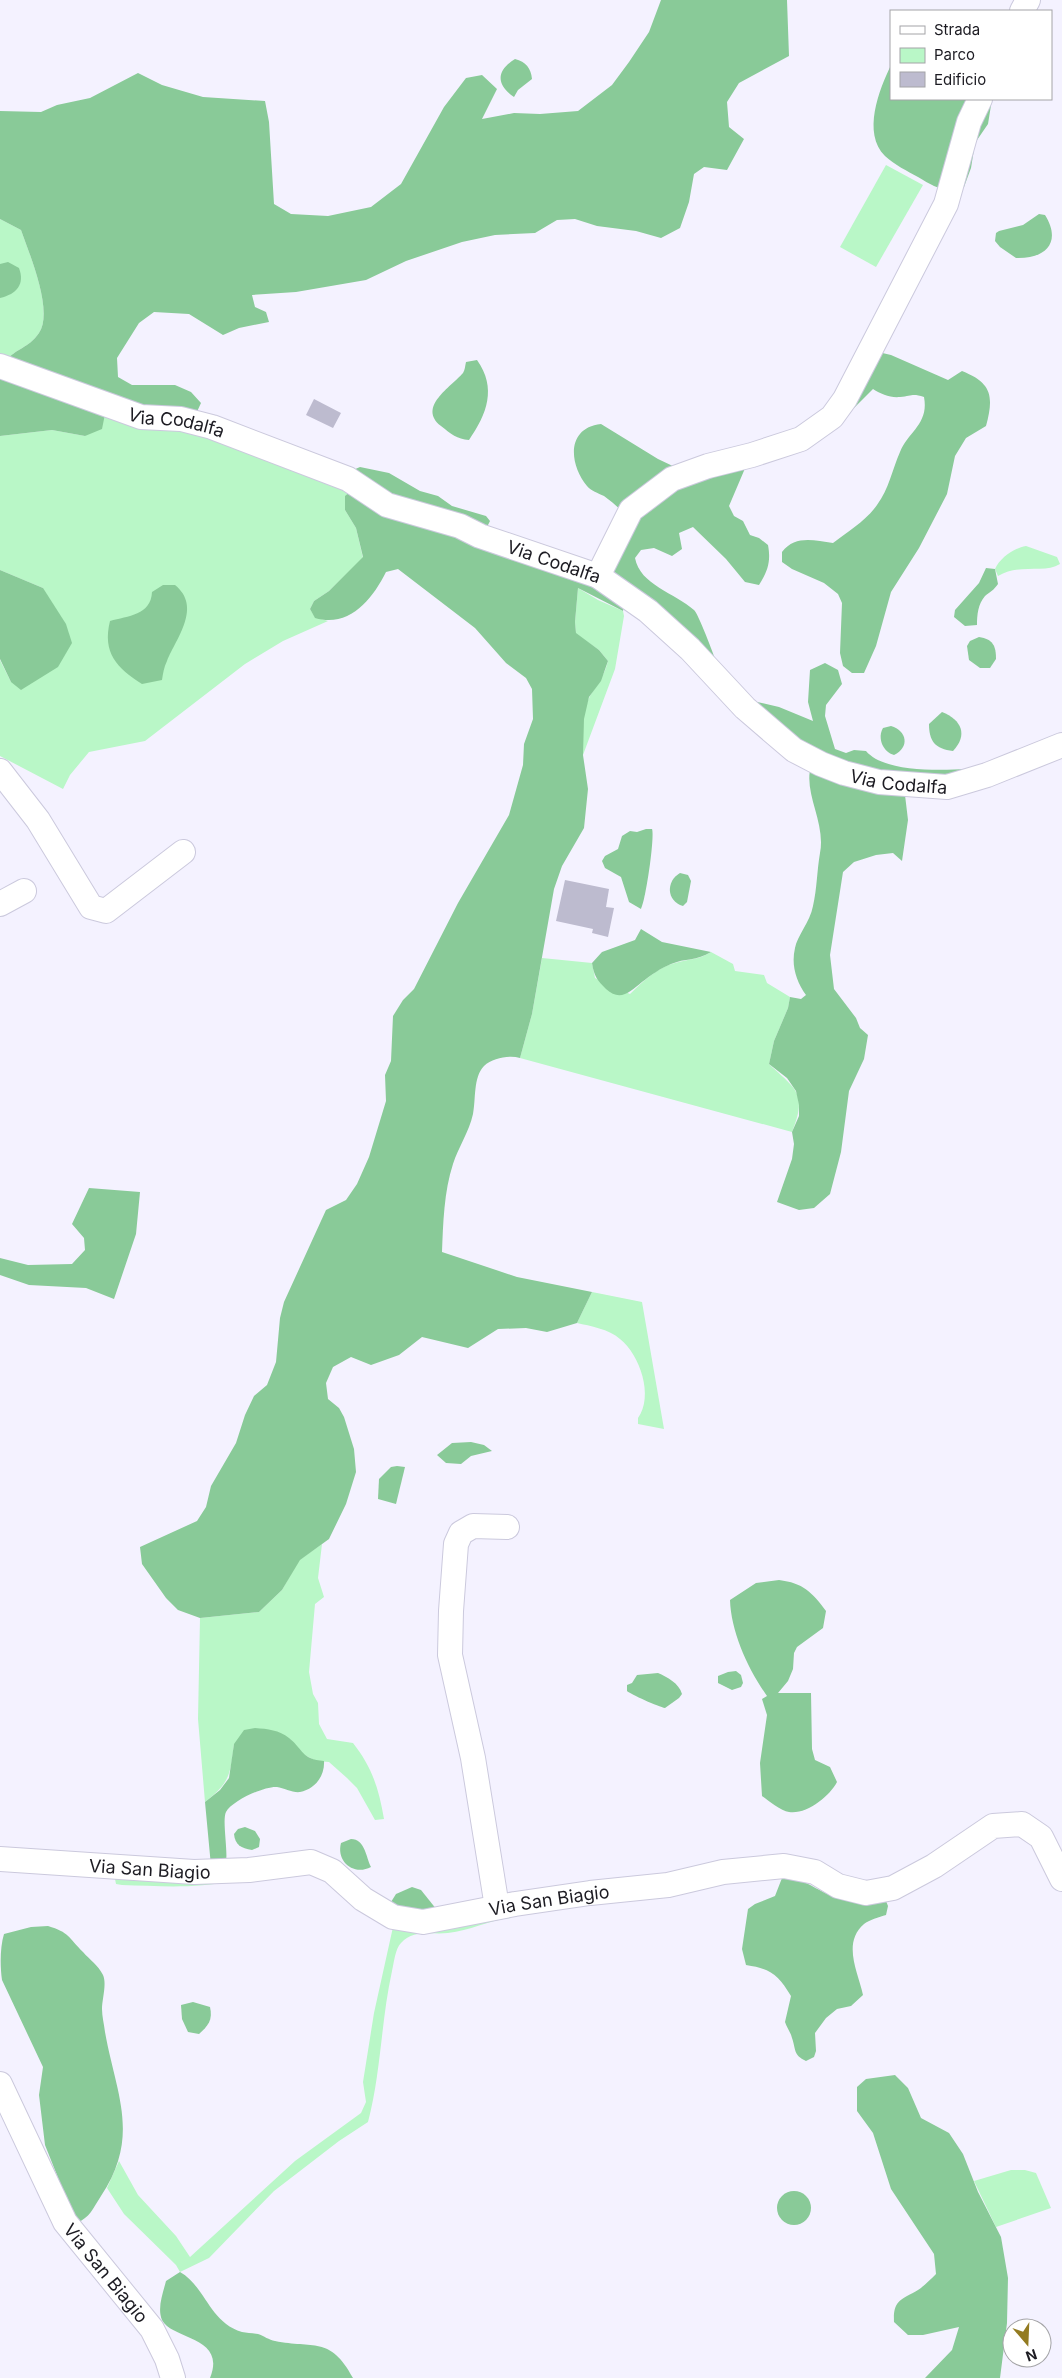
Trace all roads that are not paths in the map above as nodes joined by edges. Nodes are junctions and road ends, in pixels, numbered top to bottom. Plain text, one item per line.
1 (980, 100) edge
2 (0, 366) edge
3 (598, 576) junction
4 (1062, 746) edge
5 (0, 771) edge
6 (183, 852) dead end
7 (24, 891) dead end
8 (0, 904) edge
9 (507, 1527) dead end
10 (0, 1859) edge
11 (1062, 1879) edge
12 (497, 1907) junction
13 (0, 2084) edge
14 (172, 2378) edge

1 - 3 street
2 - 3 street, Via Codalfa
3 - 4 street, Via Codalfa
5 - 6 street
7 - 8 street
9 - 12 street
10 - 12 street, Via San Biagio
11 - 12 street, Via San Biagio
13 - 14 street, Via San Biagio

